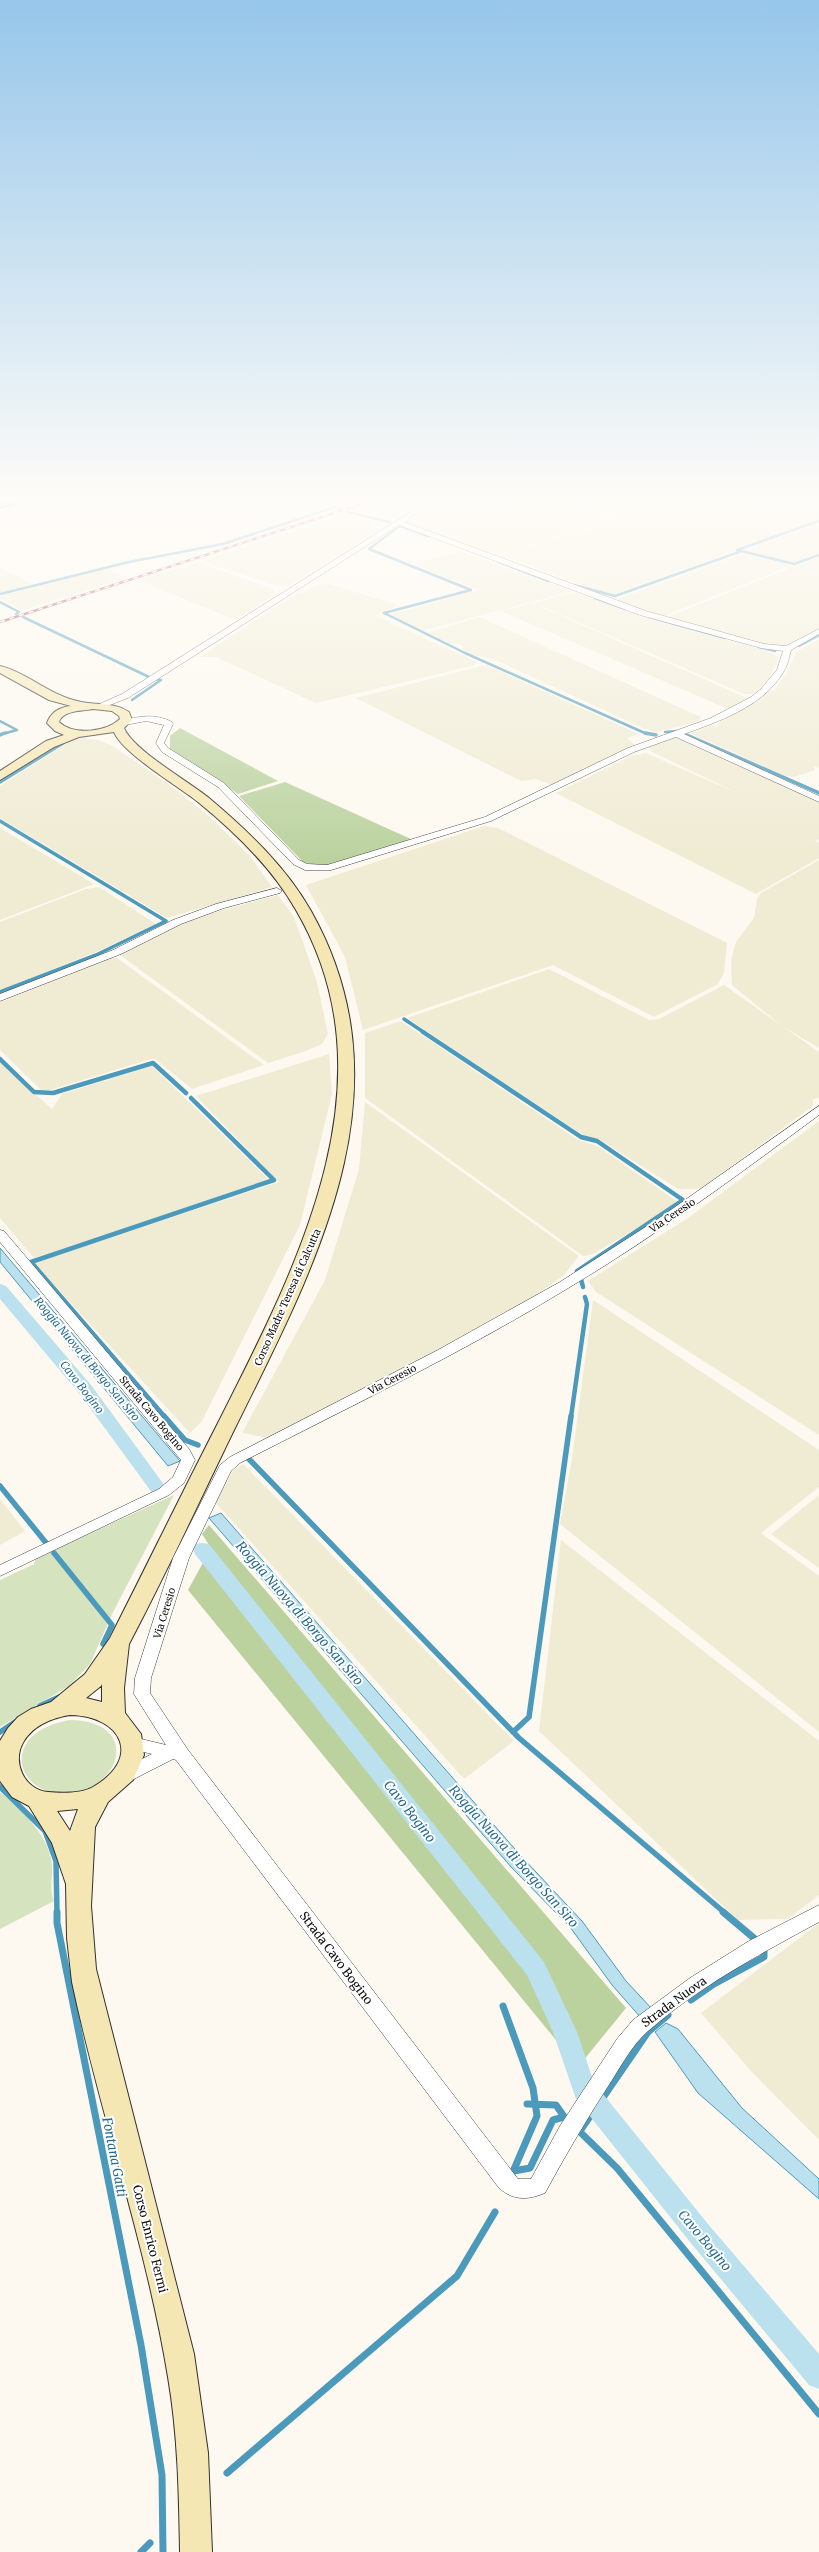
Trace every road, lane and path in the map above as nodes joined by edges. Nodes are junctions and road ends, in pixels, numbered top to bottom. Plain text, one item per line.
1 (241, 622) edge
2 (676, 622) edge
3 (819, 631) edge
4 (787, 649) junction
5 (0, 669) edge
6 (125, 696) junction
7 (53, 698) junction
8 (86, 706) junction
9 (99, 706) junction
10 (61, 712) junction
11 (121, 718) junction
12 (58, 728) junction
13 (79, 733) junction
14 (92, 733) junction
15 (678, 734) junction
16 (50, 744) junction
17 (129, 745) junction
18 (0, 776) edge
19 (819, 799) edge
20 (277, 891) dead end
21 (0, 998) edge
22 (819, 1109) edge
23 (0, 1234) edge
24 (0, 1571) edge
25 (119, 1642) junction
26 (59, 1708) junction
27 (114, 1716) junction
28 (7, 1738) edge
29 (133, 1743) junction
30 (176, 1754) junction
31 (4, 1773) edge
32 (121, 1778) junction
33 (101, 1794) junction
34 (37, 1799) junction
35 (77, 1882) junction
36 (819, 1913) edge
37 (528, 2189) joint
38 (196, 2552) edge

1 - 6 street
2 - 4 street
3 - 4 street
4 - 15 street
5 - 7 main road
6 - 9 street
6 - 11 street
7 - 8 main road
7 - 10 main road
8 - 9 main road
8 - 10 main road
9 - 11 main road
10 - 12 main road
11 - 14 main road
11 - 15 street
11 - 17 main road
12 - 13 main road
12 - 16 main road
13 - 14 main road
13 - 16 main road
14 - 17 main road
15 - 19 street
16 - 18 main road
17 - 25 main road, Corso Madre Teresa di Calcutta
20 - 21 street
22 - 30 street, Via Ceresio
23 - 24 street, Strada Cavo Bogino
25 - 26 main road, Corso Madre Teresa di Calcutta
25 - 27 main road, Corso Madre Teresa di Calcutta
26 - 27 main road
26 - 28 main road
27 - 29 main road
28 - 31 main road
29 - 30 street
29 - 32 main road
30 - 32 street
30 - 37 street, Strada Cavo Bogino
31 - 34 main road
32 - 33 main road
33 - 34 main road
33 - 35 main road, Corso Enrico Fermi
34 - 35 main road, Corso Enrico Fermi
35 - 38 main road, Corso Enrico Fermi
36 - 37 street, Strada Nuova

